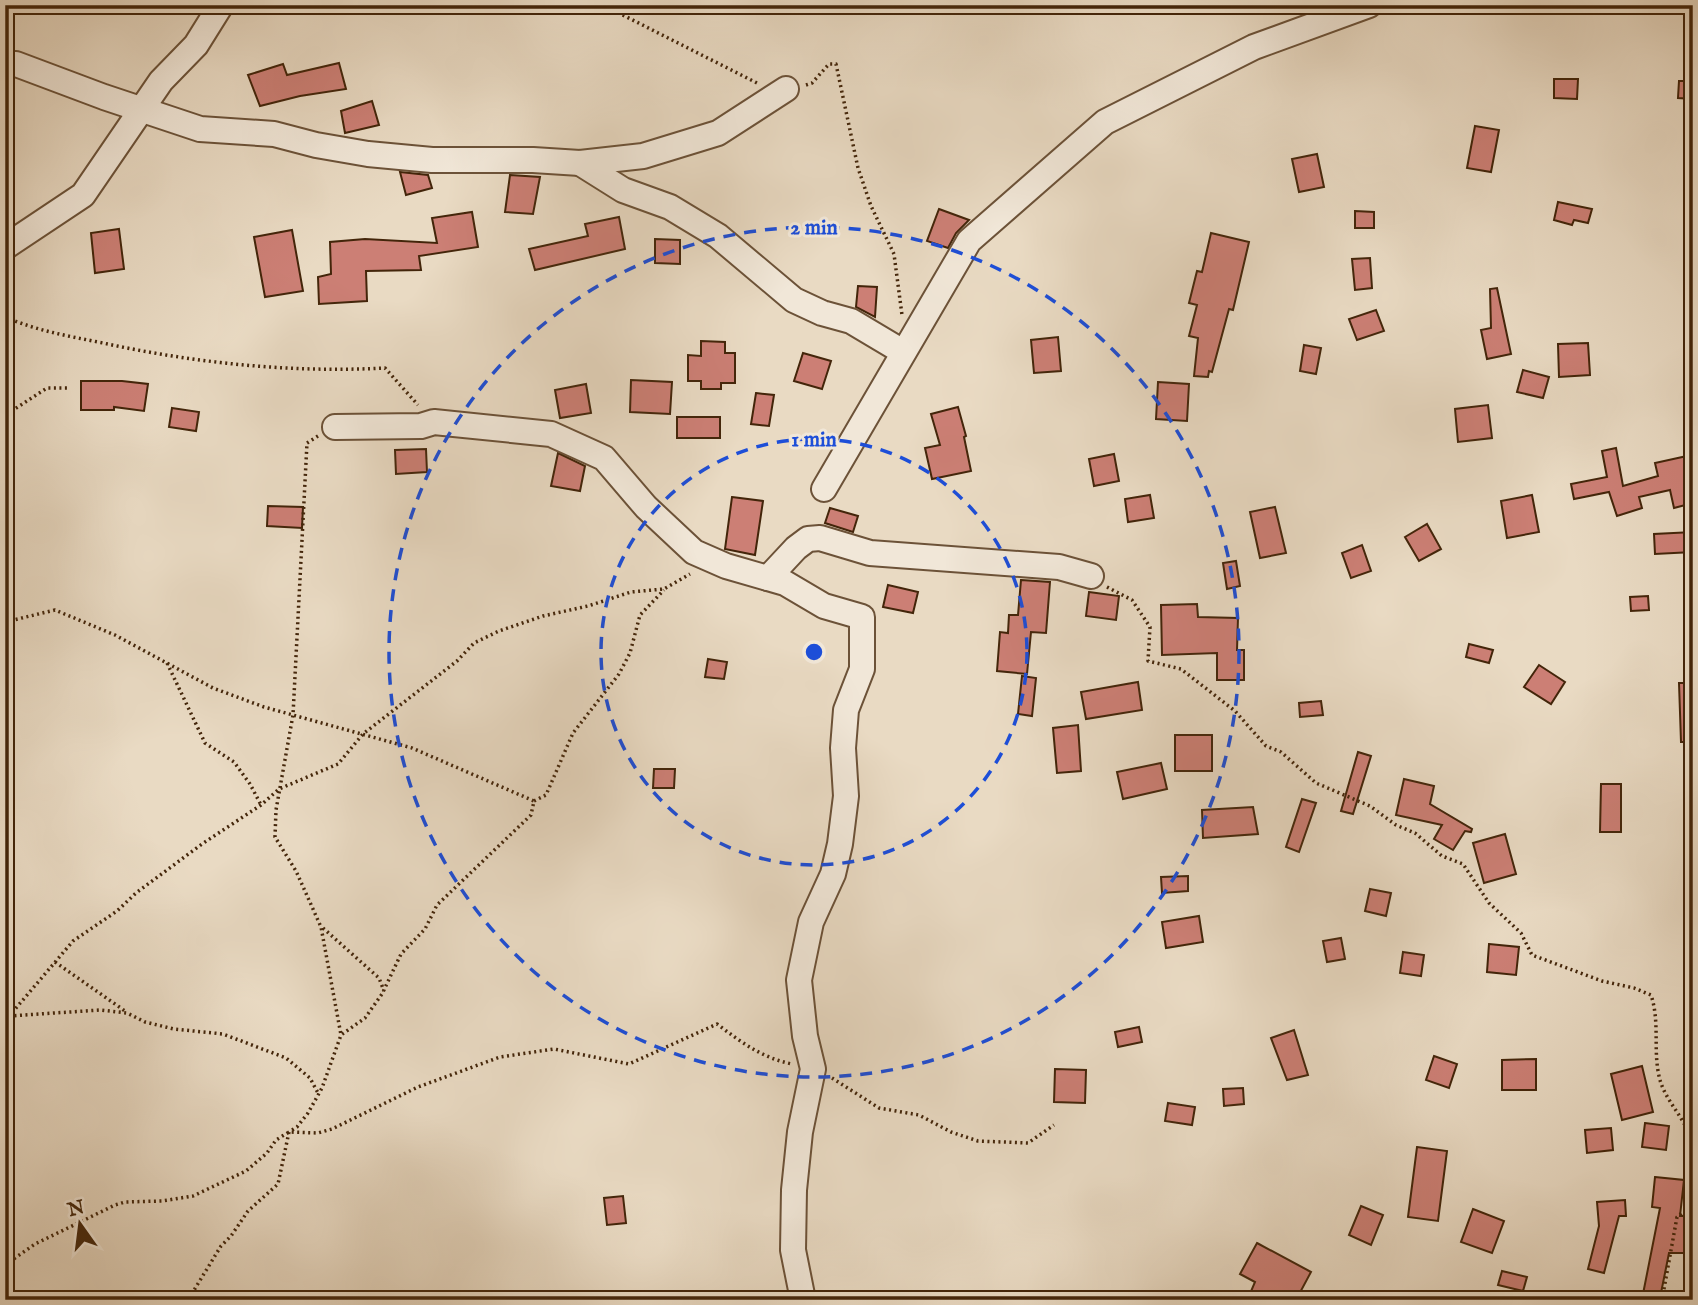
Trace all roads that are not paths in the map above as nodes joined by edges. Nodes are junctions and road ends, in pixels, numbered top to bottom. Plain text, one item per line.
1 (221, 5) edge
2 (1369, 5) edge
3 (5, 65) edge
4 (786, 89) road end
5 (141, 110) junction
6 (580, 163) junction
7 (5, 247) edge
8 (898, 349) dead end
9 (335, 427) road end
10 (824, 489) dead end
11 (1091, 576) road end
12 (768, 578) junction
13 (803, 1300) edge

1 - 5 street
2 - 10 street
3 - 5 street
4 - 6 street
5 - 6 street
5 - 7 street
6 - 8 street
9 - 12 street
11 - 12 street
12 - 13 street

